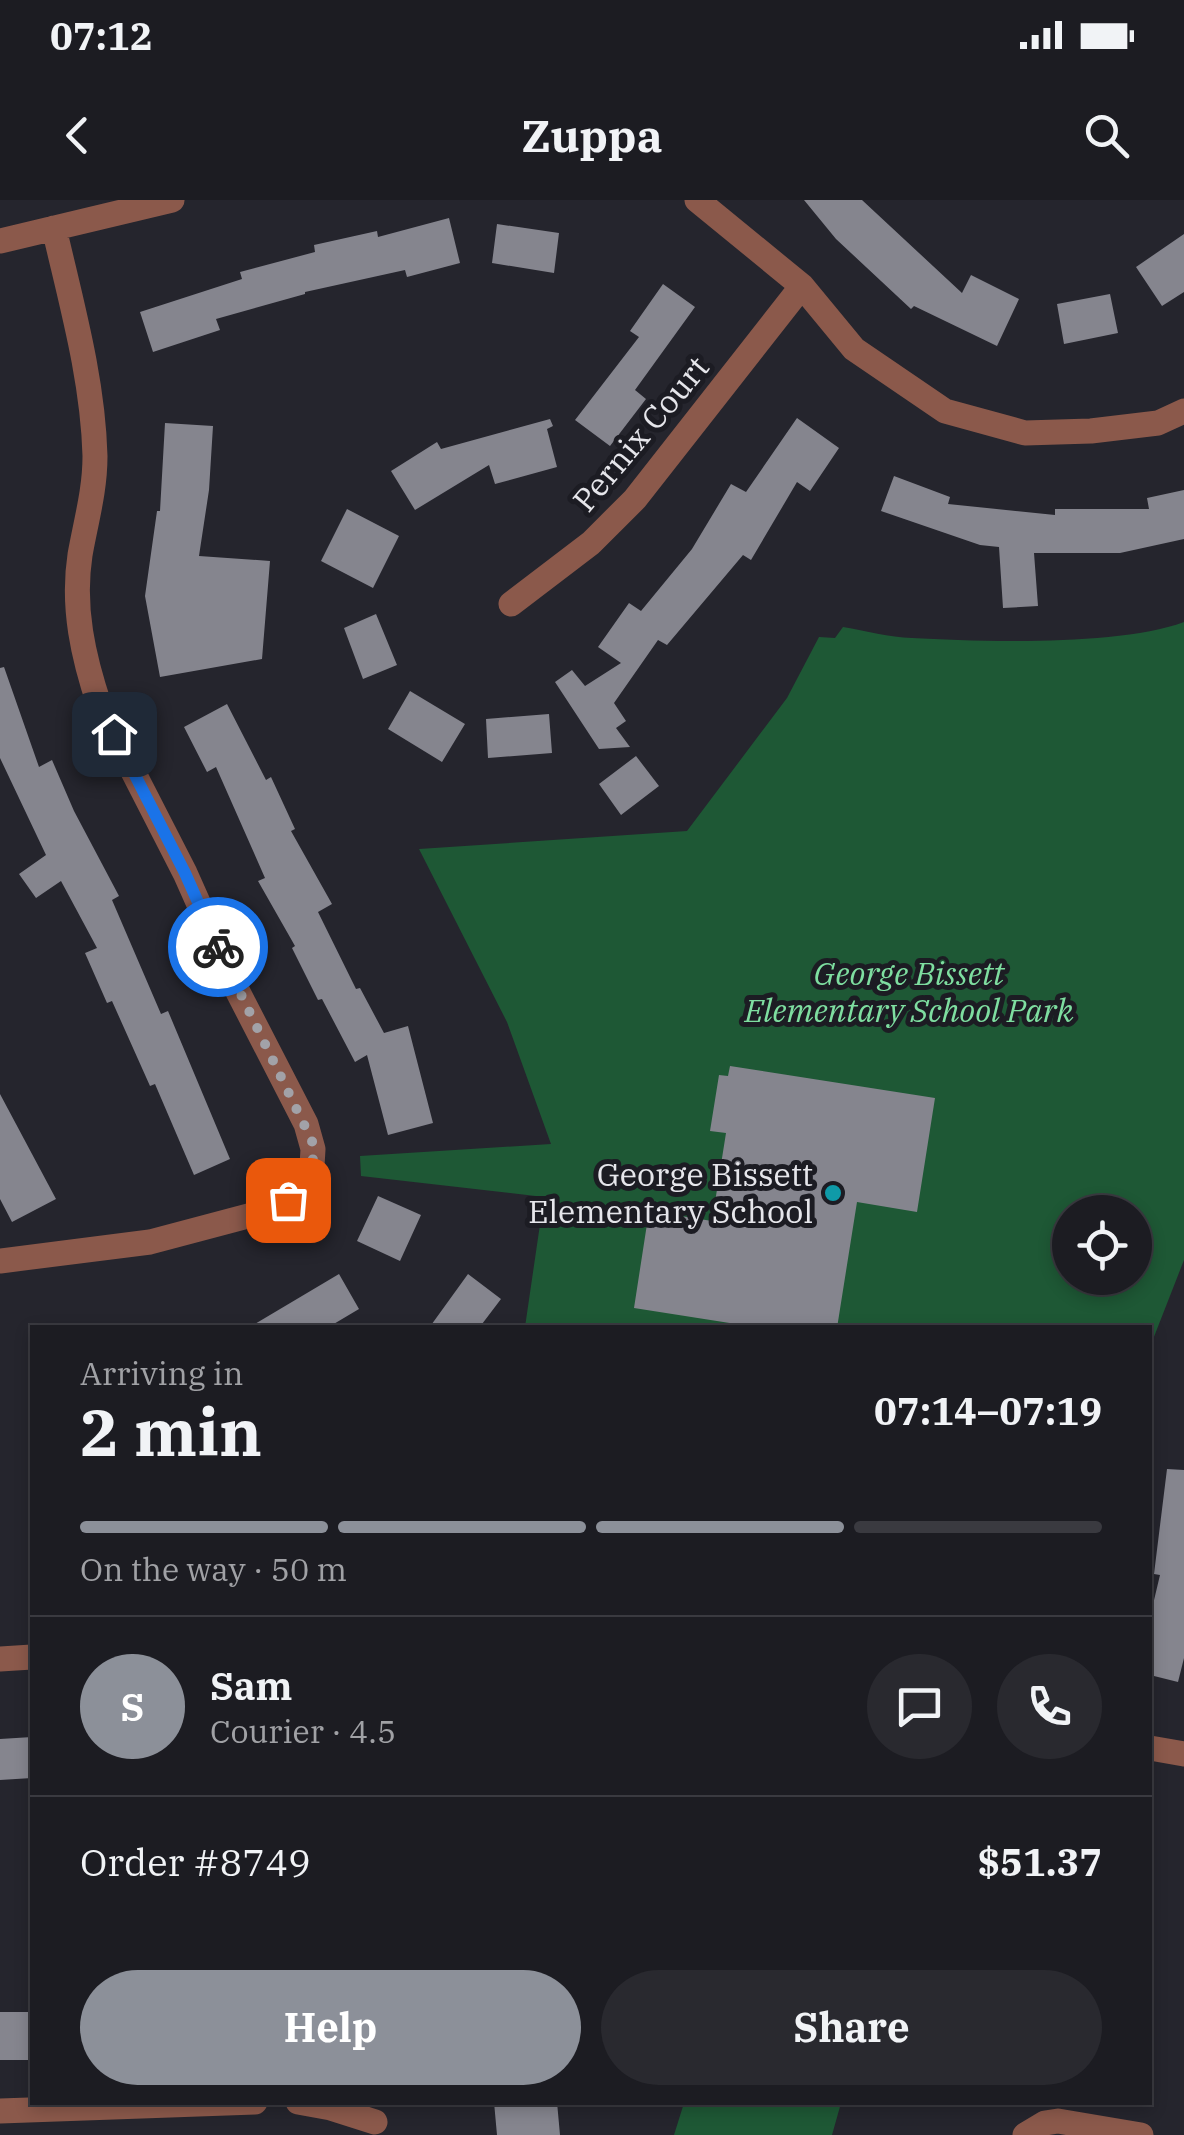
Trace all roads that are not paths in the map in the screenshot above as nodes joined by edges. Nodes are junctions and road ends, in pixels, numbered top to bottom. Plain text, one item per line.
1 (172, 200) edge
2 (697, 200) edge
3 (54, 228) junction
4 (0, 240) edge
5 (802, 286) junction
6 (1184, 411) edge
7 (510, 604) dead end
8 (0, 1262) edge
9 (30, 1658) edge
10 (0, 1659) edge
11 (1152, 1748) edge
12 (1184, 1754) edge
13 (169, 2105) edge
14 (314, 2105) edge
15 (0, 2111) edge
16 (376, 2122) dead end
17 (1025, 2135) edge
18 (1140, 2135) edge

1 - 3 street
2 - 5 street
3 - 4 street
3 - 8 street
5 - 6 street
5 - 7 street, Pernix Court
9 - 10 street
11 - 12 street
13 - 15 street
14 - 16 street
17 - 18 street

